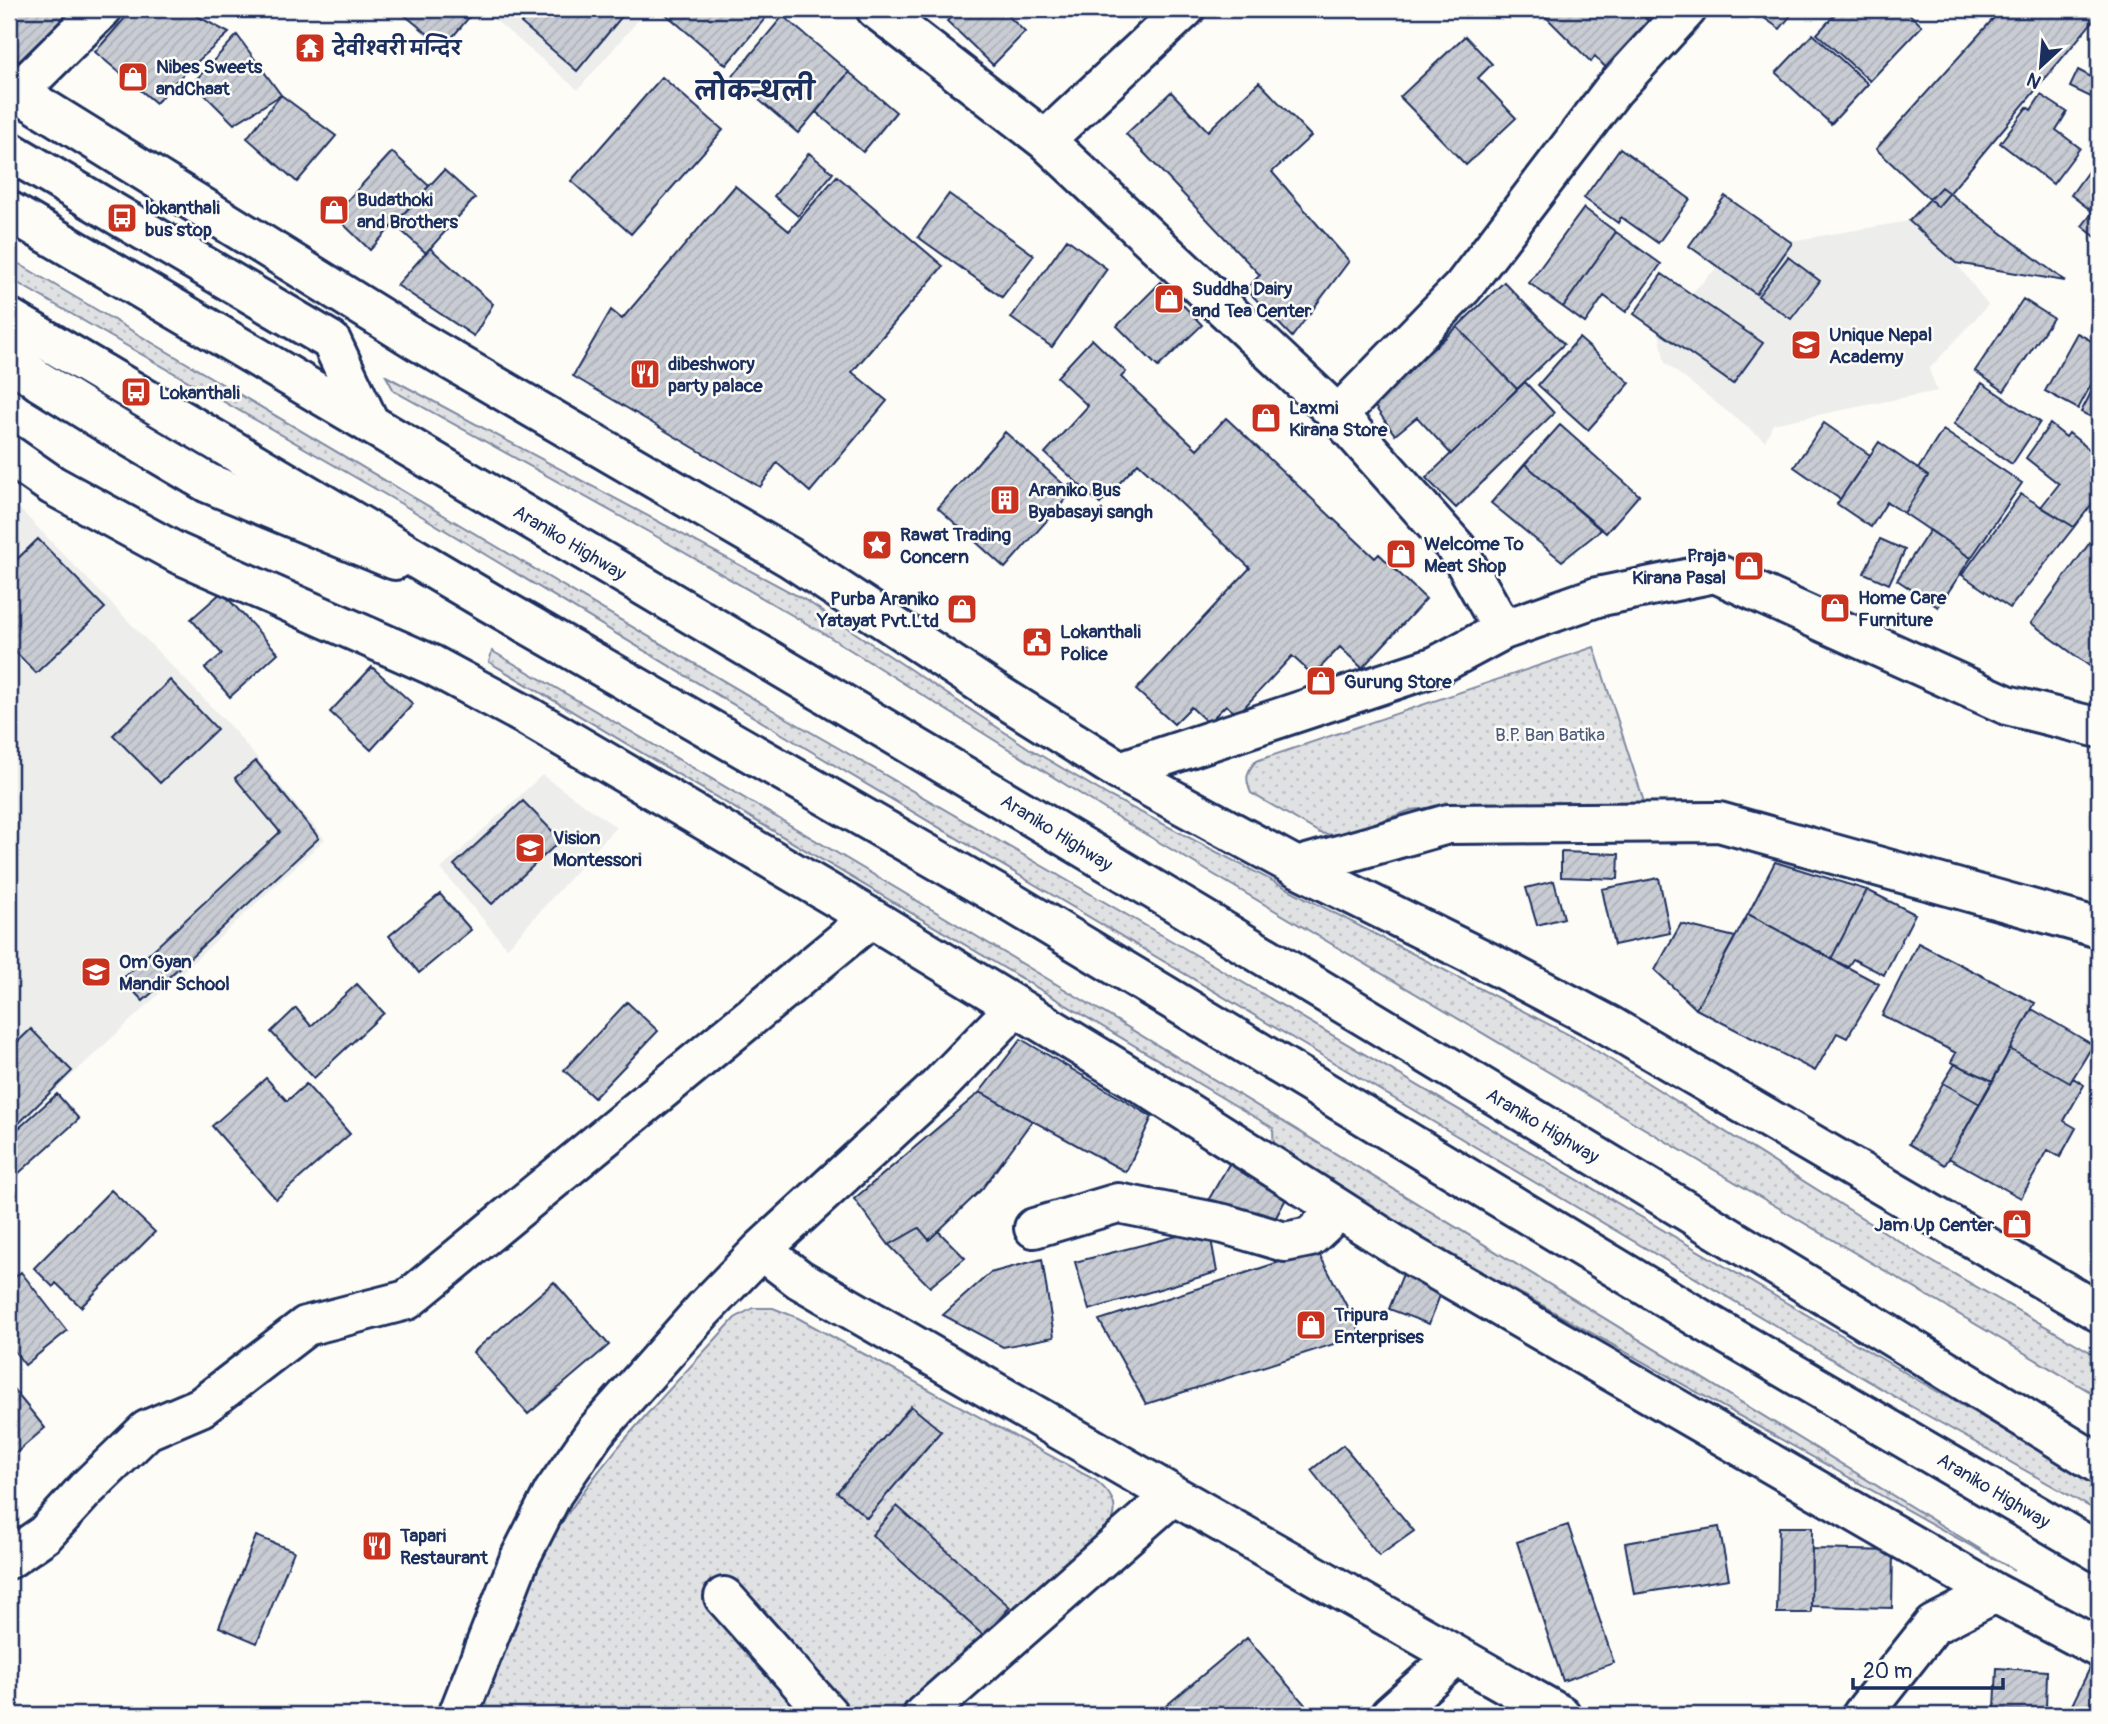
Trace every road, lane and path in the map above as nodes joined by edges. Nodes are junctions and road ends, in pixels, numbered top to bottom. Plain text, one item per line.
1 (102, 9) edge
2 (876, 9) edge
3 (1185, 9) edge
4 (1687, 9) edge
5 (13, 90) edge
6 (1045, 140) junction
7 (9, 150) edge
8 (9, 211) edge
9 (9, 318) edge
10 (9, 358) edge
11 (1338, 415) junction
12 (370, 424) junction
13 (9, 455) edge
14 (489, 602) junction
15 (1503, 630) junction
16 (2099, 728) edge
17 (1120, 771) junction
18 (1297, 867) junction
19 (871, 918) junction
20 (2099, 928) edge
21 (1001, 1022) dead end
22 (1339, 1210) junction
23 (1034, 1228) dead end
24 (761, 1250) junction
25 (2099, 1312) edge
26 (2099, 1464) edge
27 (1173, 1495) junction
28 (2099, 1552) edge
29 (9, 1559) edge
30 (1995, 1593) junction
31 (724, 1597) dead end
32 (2099, 1648) edge
33 (1456, 1656) junction
34 (458, 1715) edge
35 (829, 1715) edge
36 (923, 1715) edge
37 (1390, 1715) edge
38 (1561, 1715) edge
39 (1862, 1715) edge

1 - 5 main road
2 - 6 main road
3 - 6 main road
4 - 11 main road
5 - 17 main road
6 - 11 main road
7 - 12 main road
8 - 12 main road, Araniko Highway
9 - 14 main road, Araniko Highway
10 - 14 main road
11 - 15 main road
12 - 26 main road, Araniko Highway
13 - 19 main road
14 - 28 main road, Araniko Highway
15 - 16 main road
15 - 17 main road
17 - 18 main road
18 - 20 main road
18 - 25 main road
19 - 22 main road
19 - 29 main road
21 - 24 main road
22 - 23 main road
22 - 30 main road
24 - 27 main road
24 - 34 main road
27 - 33 main road
27 - 36 main road
30 - 32 main road
30 - 39 main road
31 - 35 main road
33 - 37 main road
33 - 38 main road

